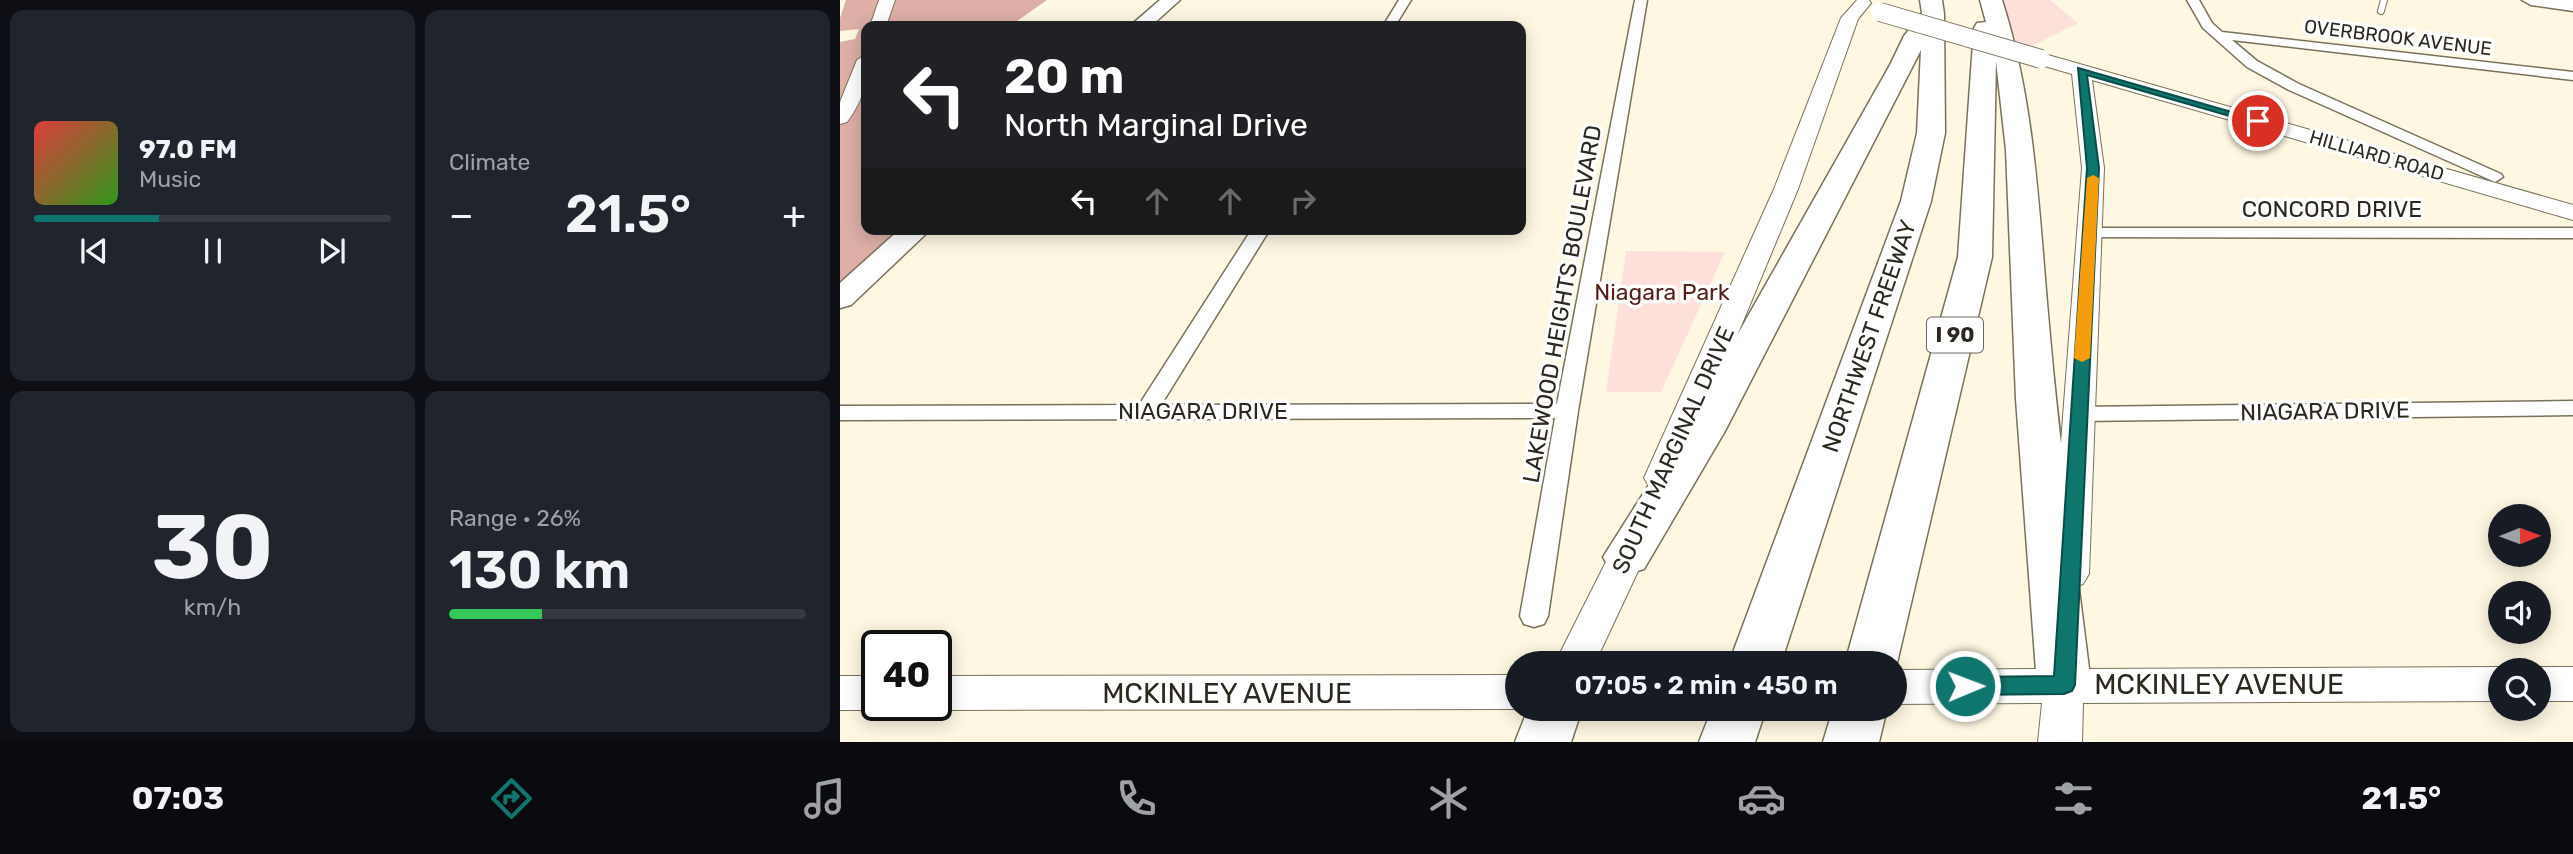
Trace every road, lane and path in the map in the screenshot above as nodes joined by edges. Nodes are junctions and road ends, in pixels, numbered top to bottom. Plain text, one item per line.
1 (887, 0) edge
2 (1171, 0) edge
3 (1405, 0) edge
4 (1641, 0) edge
5 (1978, 0) edge
6 (1991, 0) edge
7 (2193, 0) edge
8 (2384, 0) edge
9 (2531, 0) edge
10 (1868, 5) edge
11 (2573, 5) edge
12 (1932, 7) edge
13 (2381, 11) dead end
14 (880, 21) edge
15 (1146, 21) edge
16 (1392, 21) edge
17 (2218, 35) junction
18 (2081, 70) junction
19 (861, 74) edge
20 (2573, 76) edge
21 (840, 118) edge
22 (2403, 136) junction
23 (2384, 157) junction
24 (2496, 177) dead end
25 (2573, 213) edge
26 (2091, 233) junction
27 (2573, 233) edge
28 (910, 235) edge
29 (1257, 235) edge
30 (840, 299) edge
31 (2573, 408) edge
32 (1147, 410) junction
33 (1567, 411) junction
34 (840, 413) edge
35 (2078, 414) junction
36 (1627, 557) junction
37 (1534, 616) dead end
38 (1581, 651) edge
39 (1759, 651) edge
40 (1874, 651) edge
41 (2488, 684) edge
42 (2551, 684) edge
43 (2573, 684) edge
44 (2064, 685) junction
45 (1907, 687) edge
46 (1505, 692) edge
47 (840, 693) edge
48 (861, 693) edge
49 (952, 693) edge
50 (1547, 721) edge
51 (1550, 721) edge
52 (1735, 721) edge
53 (1857, 721) edge
54 (1536, 742) edge
55 (1543, 742) edge
56 (1727, 742) edge
57 (1851, 742) edge
58 (2060, 742) edge

1 - 14 main road
2 - 15 main road
3 - 16 street
4 - 33 street, LAKEWOOD HEIGHTS BOULEVARD
5 - 40 highway, I 90
6 - 44 highway
7 - 17 street
8 - 13 lane
9 - 11 main road
10 - 18 main road, HILLIARD ROAD, bridge
10 - 36 main road, SOUTH MARGINAL DRIVE
12 - 36 highway
12 - 39 highway, NORTHWEST FREEWAY
17 - 20 street, OVERBROOK AVENUE
17 - 22 street
18 - 23 main road, HILLIARD ROAD
18 - 26 main road
19 - 21 main road
22 - 23 street
22 - 24 street
23 - 25 main road, HILLIARD ROAD
26 - 27 street, CONCORD DRIVE
26 - 35 main road
28 - 30 main road
29 - 32 street
31 - 35 street, NIAGARA DRIVE
32 - 33 street, NIAGARA DRIVE
32 - 34 street, NIAGARA DRIVE
33 - 37 street, LAKEWOOD HEIGHTS BOULEVARD
35 - 44 main road
36 - 38 main road, SOUTH MARGINAL DRIVE
41 - 44 main road, MCKINLEY AVENUE
42 - 43 main road
44 - 45 main road, MCKINLEY AVENUE
44 - 58 main road
46 - 49 main road, MCKINLEY AVENUE
47 - 48 main road
50 - 54 main road
51 - 55 highway
52 - 56 highway
53 - 57 highway

